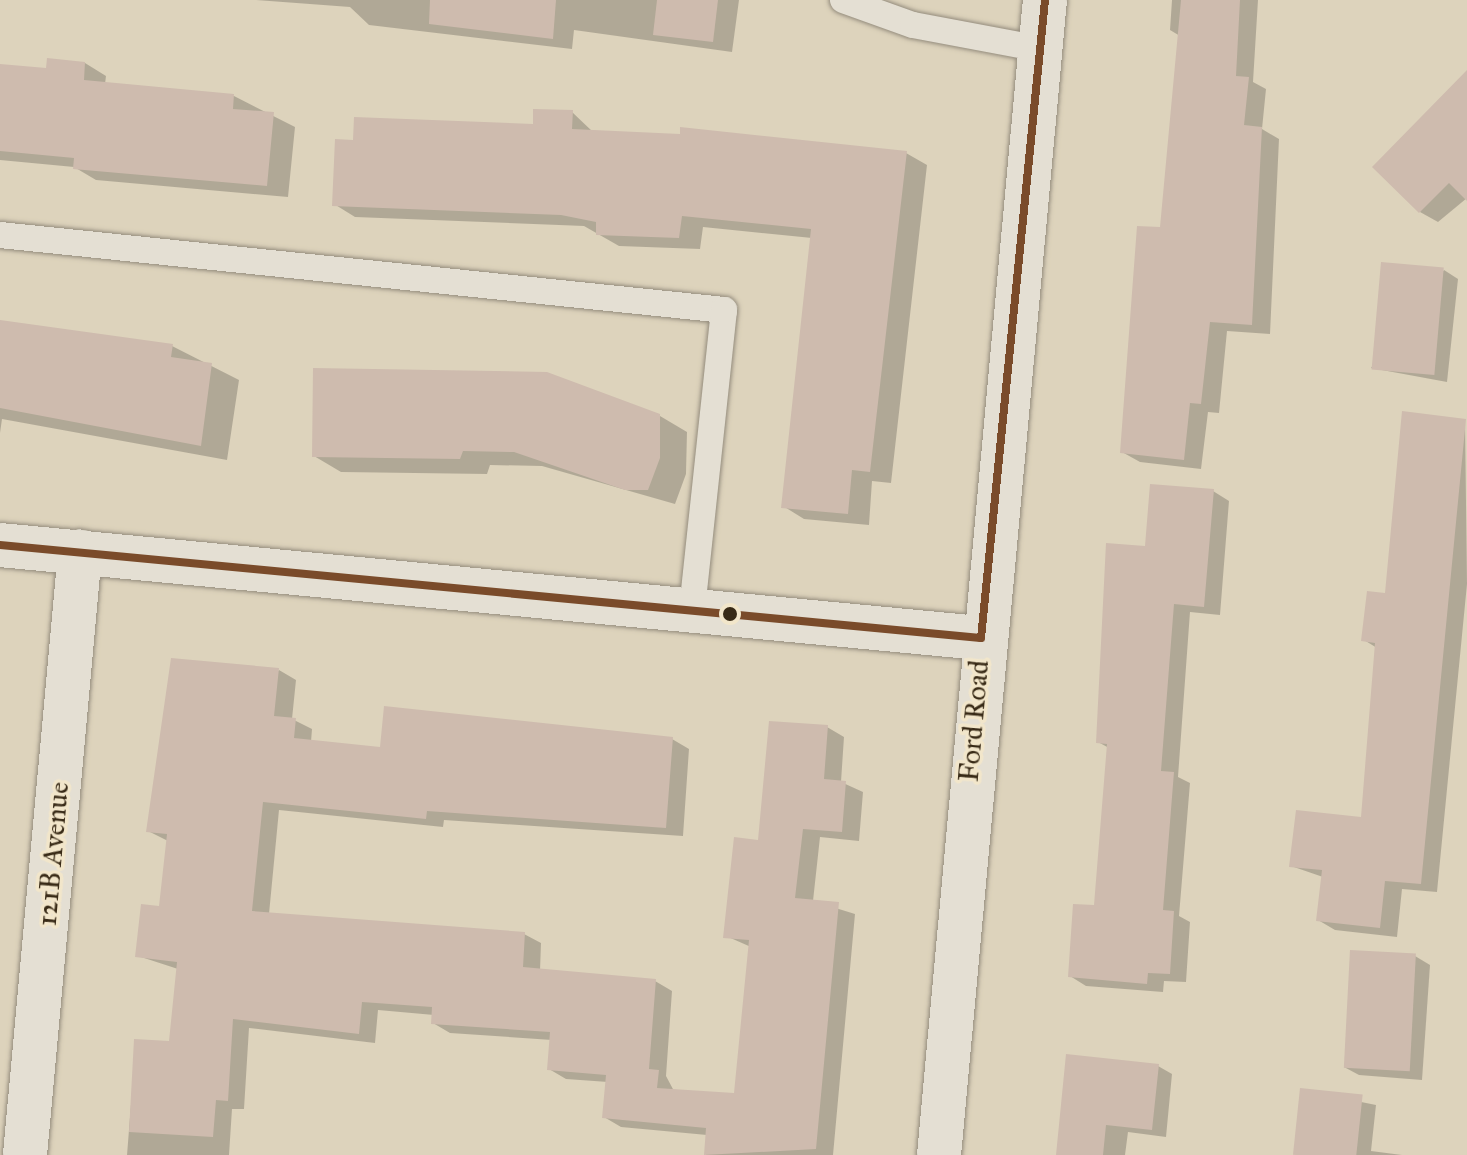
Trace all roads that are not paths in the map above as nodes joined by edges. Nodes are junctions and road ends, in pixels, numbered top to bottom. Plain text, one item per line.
1 (843, 0) edge
2 (1045, 0) edge
3 (1041, 49) junction
4 (0, 235) edge
5 (0, 545) edge
6 (80, 552) junction
7 (692, 608) junction
8 (981, 638) junction
9 (25, 1155) edge
10 (939, 1155) edge

1 - 3 lane
2 - 3 street, Ford Road
3 - 8 street, Ford Road
4 - 7 lane
5 - 6 street
6 - 7 street
6 - 9 street, 121B Avenue
7 - 8 street
8 - 10 street, Ford Road

